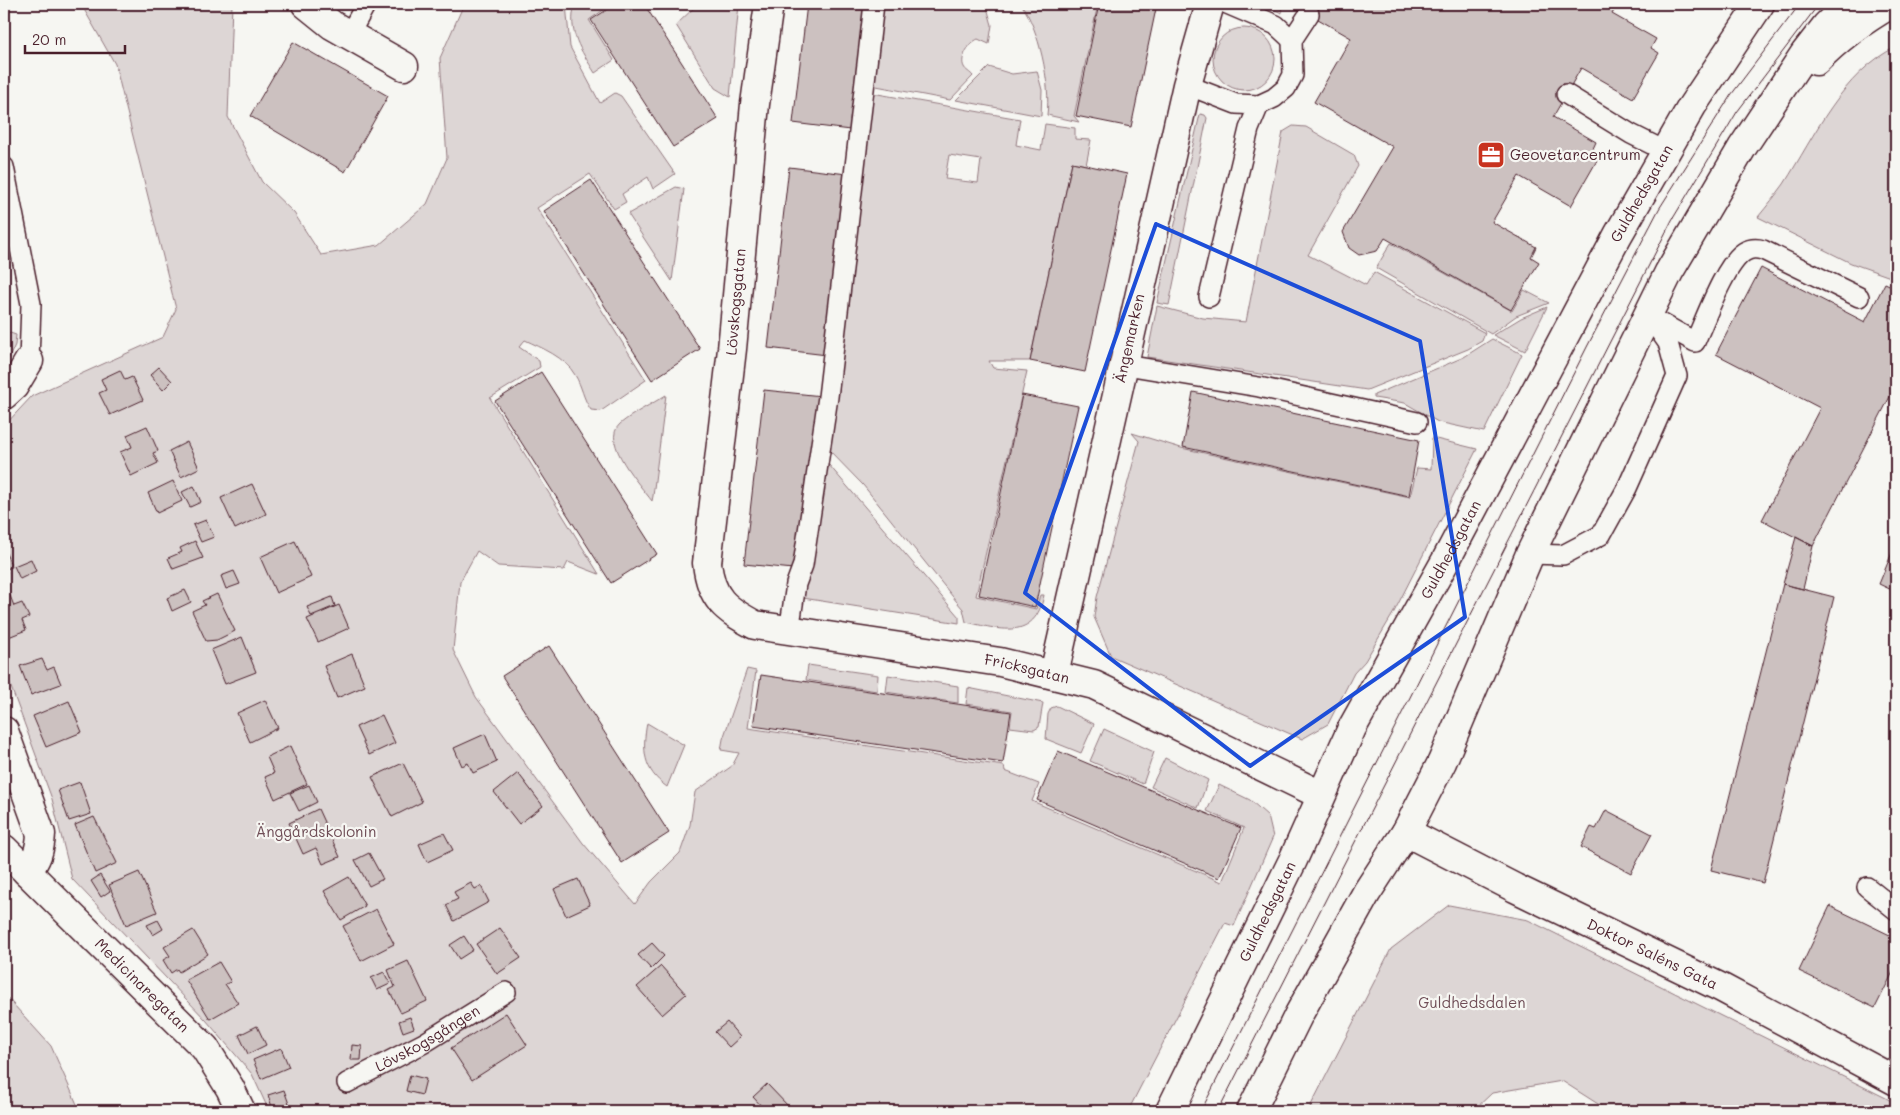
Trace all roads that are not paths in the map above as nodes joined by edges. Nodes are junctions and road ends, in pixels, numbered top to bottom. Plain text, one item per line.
1 (306, 4) edge
2 (366, 4) edge
3 (769, 4) edge
4 (874, 4) edge
5 (1210, 4) edge
6 (1227, 4) edge
7 (1760, 4) edge
8 (1776, 4) edge
9 (1830, 4) edge
10 (1848, 4) edge
11 (1891, 4) edge
12 (1308, 14) dead end
13 (1745, 29) junction
14 (349, 35) junction
15 (1292, 40) junction
16 (404, 66) dead end
17 (1187, 85) junction
18 (1566, 94) dead end
19 (1259, 105) junction
20 (1759, 124) junction
21 (1665, 151) junction
22 (4, 167) edge
23 (1209, 297) dead end
24 (1859, 297) dead end
25 (1648, 316) junction
26 (28, 361) joint
27 (1126, 364) junction
28 (4, 395) edge
29 (1417, 422) dead end
30 (1530, 554) junction
31 (718, 599) joint
32 (789, 632) junction
33 (1054, 674) junction
34 (4, 731) edge
35 (1321, 795) junction
36 (1406, 832) junction
37 (4, 849) edge
38 (27, 872) junction
39 (1867, 887) dead end
40 (1896, 910) edge
41 (506, 992) dead end
42 (1896, 1081) edge
43 (347, 1083) dead end
44 (241, 1111) edge
45 (1170, 1111) edge
46 (1251, 1111) edge

1 - 14 street
2 - 14 lane
3 - 31 street, Lövskogsgatan
4 - 32 lane
5 - 17 street, Ängemarken
6 - 15 lane
7 - 13 street, Guldhedsgatan
8 - 13 lane
9 - 20 lane
10 - 20 street
11 - 20 street
12 - 15 lane
13 - 21 street, Guldhedsgatan
14 - 16 street
15 - 19 lane
17 - 19 lane
17 - 27 street, Ängemarken
18 - 21 lane
19 - 23 lane
20 - 25 street
21 - 35 street, Guldhedsgatan
22 - 26 lane
24 - 25 lane
25 - 30 street
25 - 30 lane
26 - 28 street
27 - 29 lane
27 - 33 street, Ängemarken
30 - 36 street
31 - 32 street, Fricksgatan
32 - 33 street, Fricksgatan
33 - 35 street, Fricksgatan
34 - 38 street
35 - 45 street, Guldhedsgatan
36 - 42 street, Doktor Saléns Gata
36 - 46 street
37 - 38 street, Medicinaregatan
38 - 44 street, Medicinaregatan
39 - 40 lane
41 - 43 lane, Lövskogsgången

